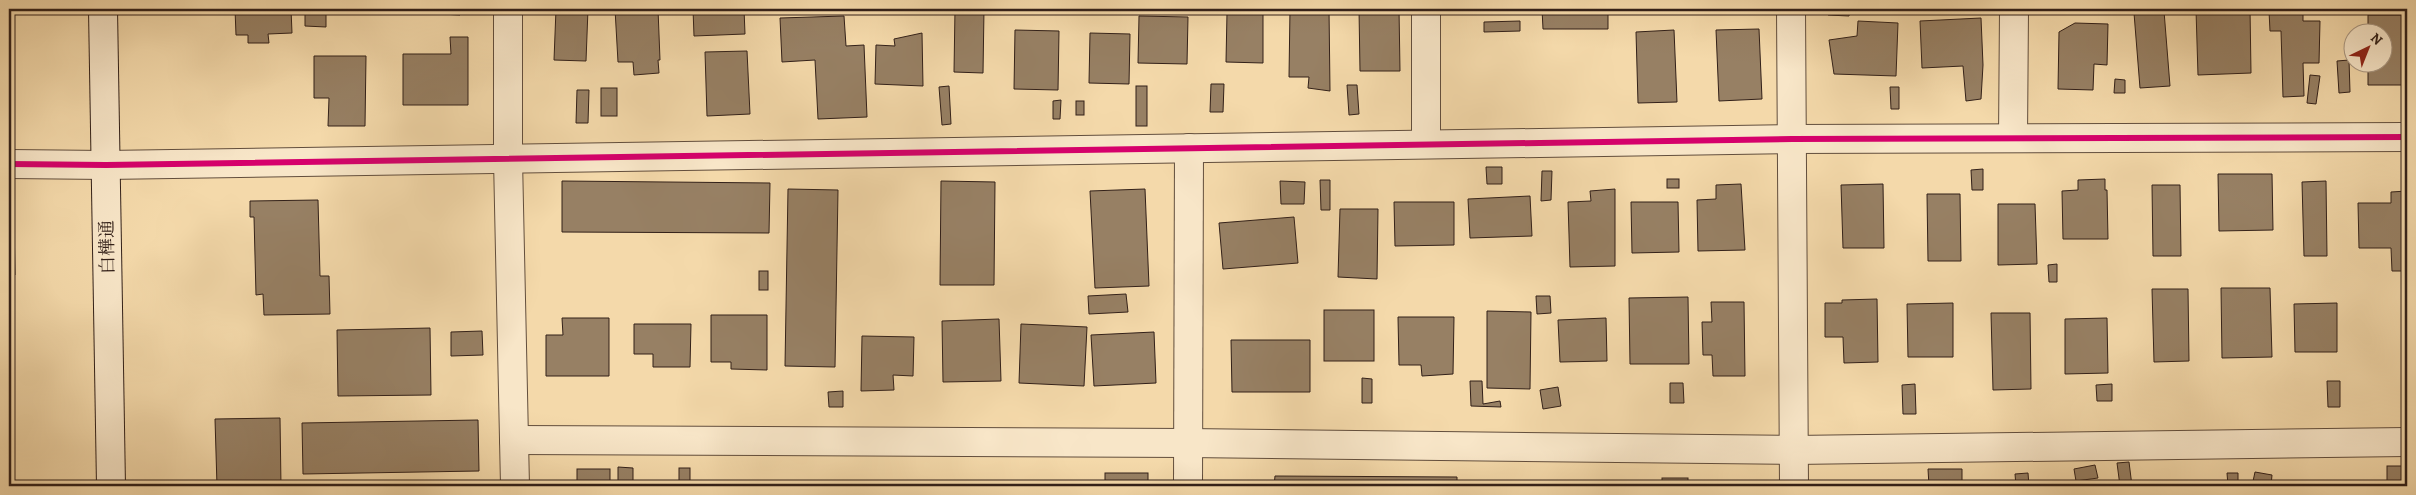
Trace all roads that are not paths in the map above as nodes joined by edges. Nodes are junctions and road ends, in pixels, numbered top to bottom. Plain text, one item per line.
1 (103, 9) edge
2 (508, 9) edge
3 (1426, 9) edge
4 (1791, 9) edge
5 (2014, 9) edge
6 (2407, 137) edge
7 (2013, 138) junction
8 (1792, 139) junction
9 (1426, 144) junction
10 (1189, 148) junction
11 (508, 159) junction
12 (9, 164) edge
13 (106, 165) junction
14 (514, 440) junction
15 (2407, 442) edge
16 (1188, 443) junction
17 (1794, 450) junction
18 (111, 486) edge
19 (515, 486) edge
20 (1188, 486) edge
21 (1794, 486) edge

1 - 13 street, 白樺通
2 - 11 street
3 - 9 street
4 - 8 street
5 - 7 street
6 - 7 street
7 - 8 street
8 - 9 street
8 - 17 street
9 - 10 street
10 - 11 street
10 - 16 street
11 - 13 street
11 - 14 street
12 - 13 street
13 - 18 street, 白樺通
14 - 16 street
14 - 19 street
15 - 17 street
16 - 17 street
16 - 20 street
17 - 21 street

